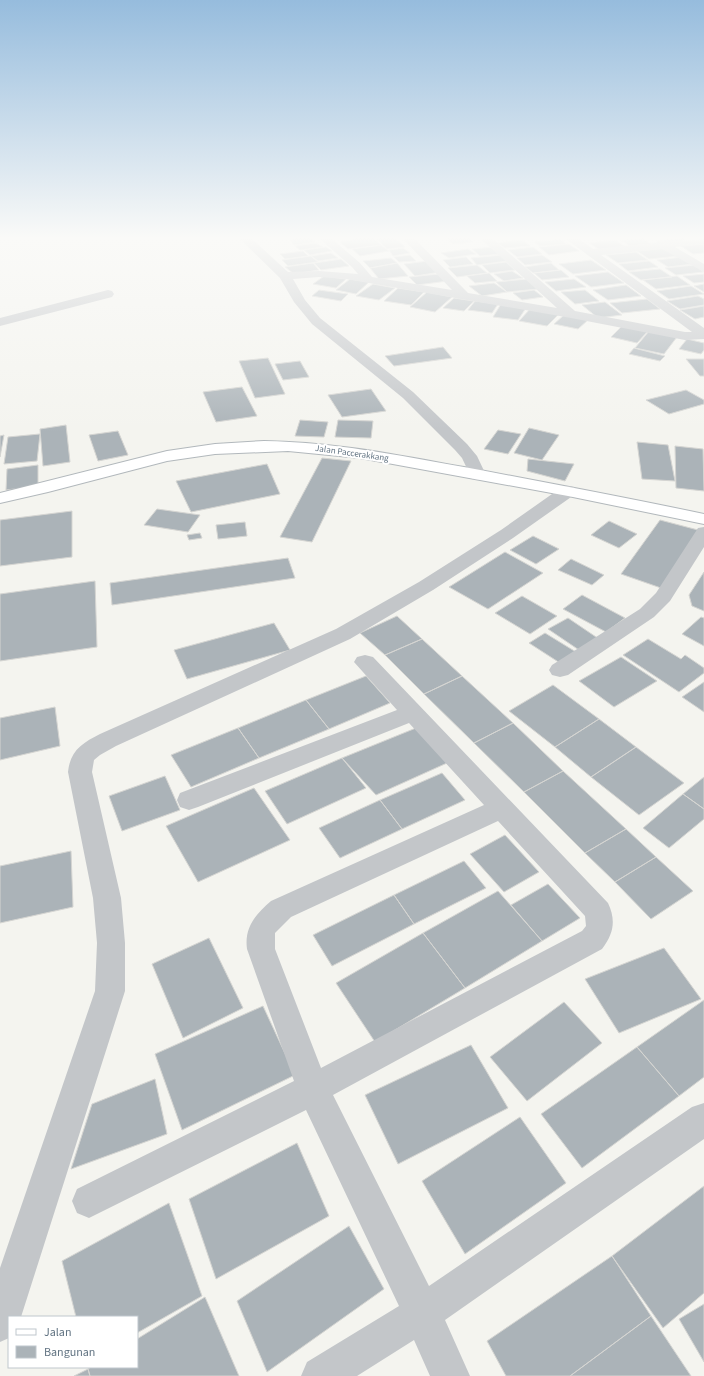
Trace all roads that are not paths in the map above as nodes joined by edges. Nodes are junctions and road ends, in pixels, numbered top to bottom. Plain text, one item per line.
1 (301, 303) edge
2 (503, 303) edge
3 (558, 303) edge
4 (661, 303) edge
5 (72, 304) joint
6 (88, 314) dead end
7 (570, 314) junction
8 (0, 322) edge
9 (704, 334) edge
10 (478, 475) junction
11 (568, 491) junction
12 (0, 498) edge
13 (704, 519) edge
14 (704, 532) edge
15 (365, 662) dead end
16 (560, 670) dead end
17 (413, 713) junction
18 (189, 800) dead end
19 (502, 808) junction
20 (313, 1089) junction
21 (704, 1119) edge
22 (89, 1201) dead end
23 (422, 1313) junction
24 (0, 1323) edge
25 (321, 1376) edge
26 (450, 1376) edge

1 - 10 street
2 - 7 street
3 - 7 street
4 - 9 street
5 - 6 street
5 - 8 street
7 - 9 street
10 - 11 main road, Jalan Paccerakkang
10 - 12 main road, Jalan Paccerakkang
11 - 13 main road, Jalan Paccerakkang
11 - 24 street
14 - 16 street
15 - 17 street
17 - 18 street
17 - 19 street
19 - 20 street
19 - 20 street
20 - 22 street
20 - 23 street
21 - 23 street
23 - 25 street
23 - 26 street

